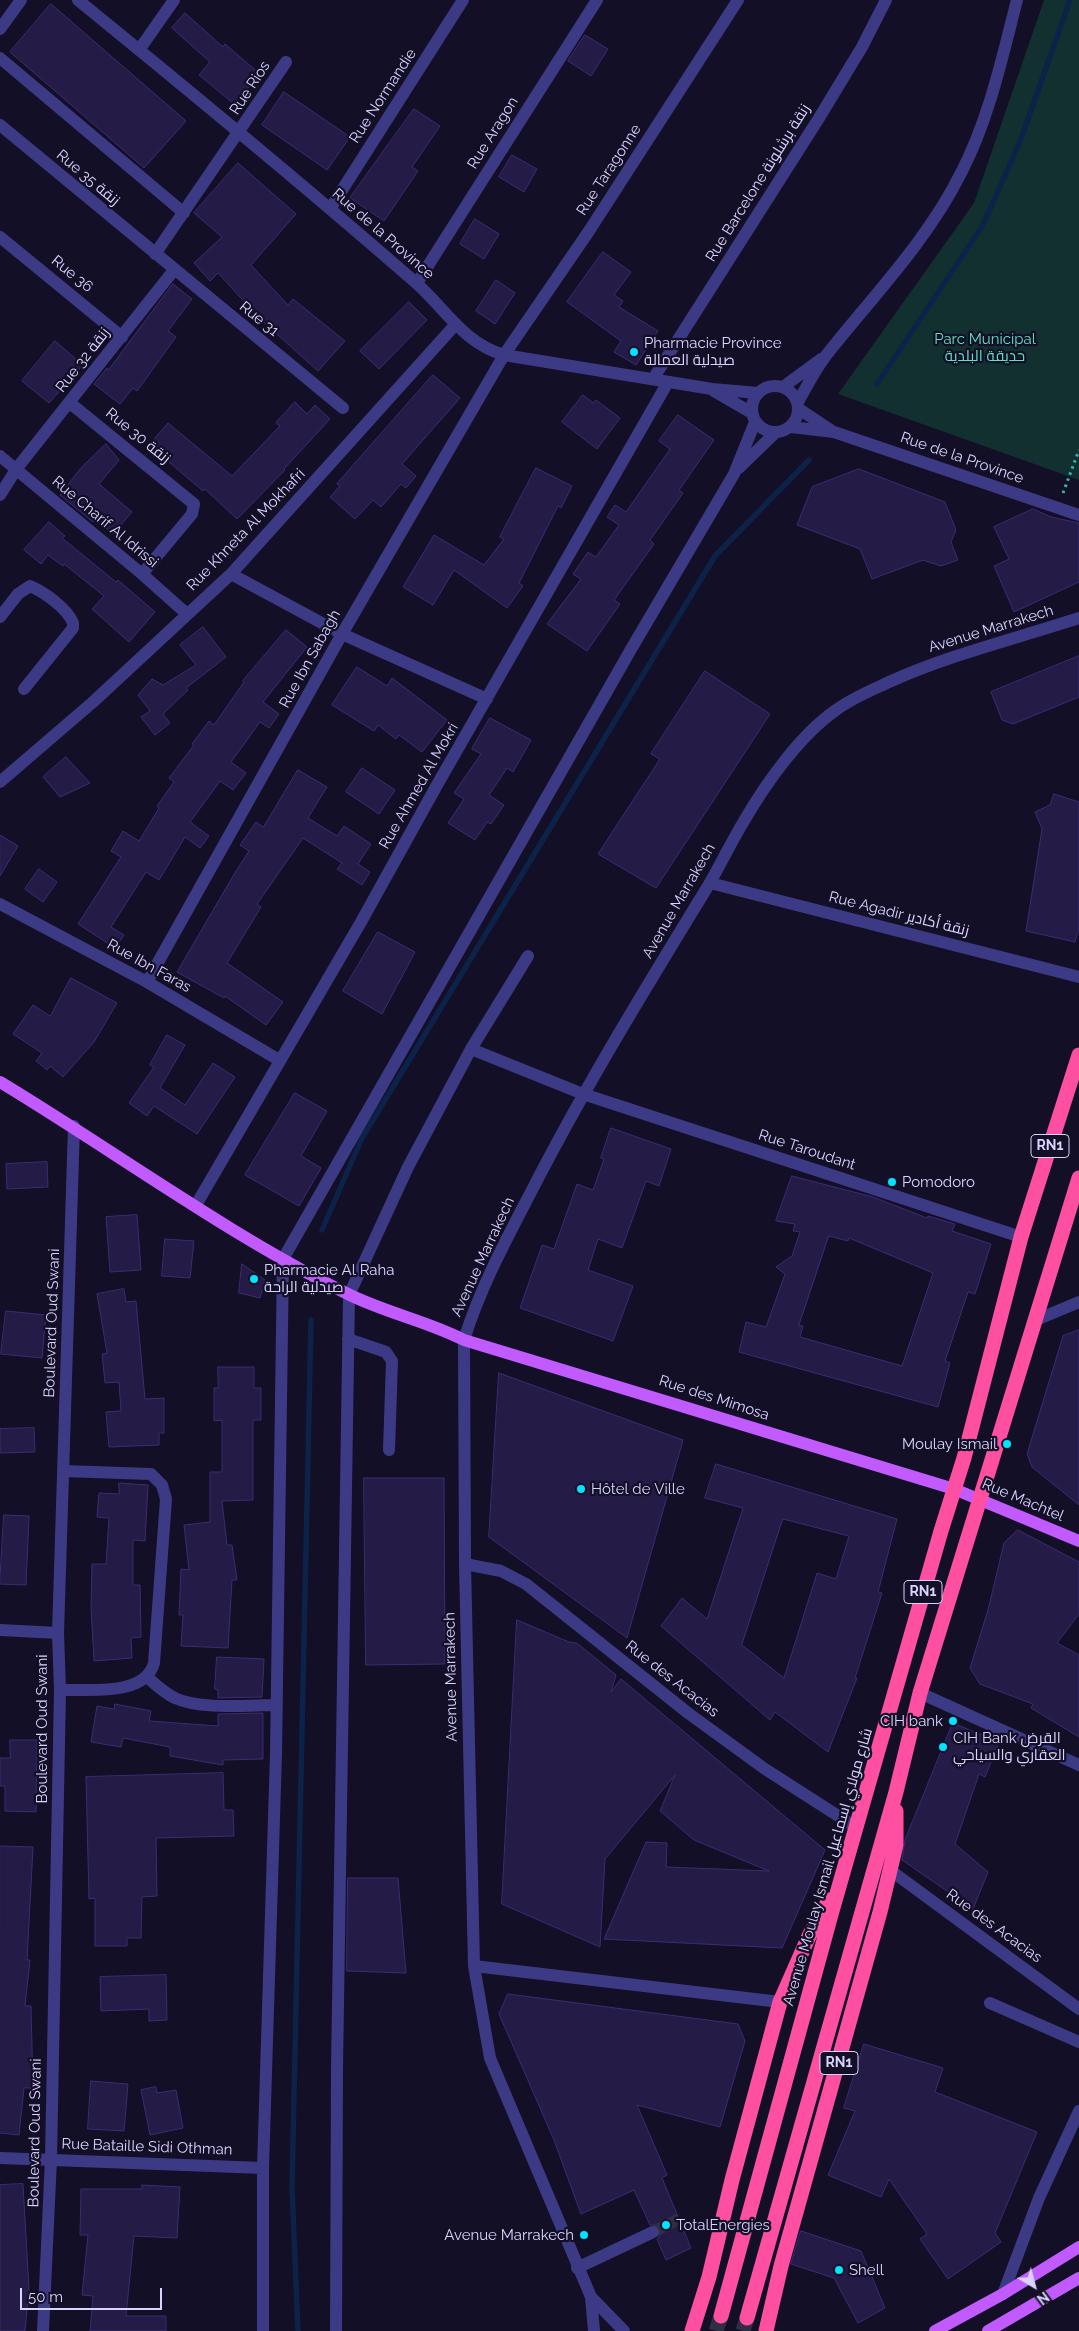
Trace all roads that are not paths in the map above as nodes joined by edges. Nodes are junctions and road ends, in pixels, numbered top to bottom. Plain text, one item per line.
1 (21, 0) edge
2 (78, 0) edge
3 (174, 0) edge
4 (463, 0) edge
5 (597, 0) edge
6 (738, 0) edge
7 (886, 0) edge
8 (1017, 0) edge
9 (0, 28) edge
10 (140, 50) junction
11 (0, 58) edge
12 (286, 62) dead end
13 (0, 125) edge
14 (240, 132) junction
15 (330, 209) junction
16 (184, 213) junction
17 (0, 238) edge
18 (155, 254) junction
19 (174, 270) junction
20 (417, 283) junction
21 (455, 325) junction
22 (122, 337) junction
23 (827, 354) junction
24 (504, 355) junction
25 (653, 380) junction
26 (668, 382) junction
27 (783, 387) junction
28 (712, 390) junction
29 (758, 393) junction
30 (70, 402) junction
31 (798, 405) junction
32 (343, 408) dead end
33 (754, 418) junction
34 (791, 427) junction
35 (834, 432) junction
36 (775, 433) junction
37 (0, 456) edge
38 (17, 468) junction
39 (734, 474) junction
40 (0, 495) edge
41 (1079, 515) edge
42 (142, 574) junction
43 (231, 574) junction
44 (187, 614) junction
45 (0, 617) edge
46 (1079, 618) edge
47 (342, 634) junction
48 (24, 689) dead end
49 (487, 699) junction
50 (0, 782) edge
51 (710, 883) junction
52 (0, 904) edge
53 (528, 956) dead end
54 (1079, 977) edge
55 (147, 982) junction
56 (471, 1049) junction
57 (1079, 1055) edge
58 (279, 1060) junction
59 (0, 1082) edge
60 (583, 1094) junction
61 (74, 1126) junction
62 (1079, 1178) edge
63 (196, 1205) junction
64 (1021, 1238) junction
65 (283, 1259) junction
66 (349, 1295) junction
67 (1079, 1302) edge
68 (1036, 1320) junction
69 (348, 1339) junction
70 (464, 1340) junction
71 (388, 1450) dead end
72 (64, 1471) junction
73 (954, 1489) junction
74 (979, 1498) junction
75 (1079, 1541) edge
76 (465, 1564) junction
77 (0, 1630) edge
78 (58, 1633) junction
79 (147, 1677) junction
80 (60, 1690) junction
81 (920, 1693) junction
82 (276, 1705) junction
83 (1079, 1765) edge
84 (896, 1792) junction
85 (857, 1828) junction
86 (890, 1870) junction
87 (844, 1875) junction
88 (474, 1966) junction
89 (780, 2002) junction
90 (990, 2003) dead end
91 (1079, 2009) edge
92 (1079, 2042) edge
93 (1079, 2111) edge
94 (0, 2158) edge
95 (51, 2159) junction
96 (263, 2168) junction
97 (653, 2232) tunnel mouth
98 (1079, 2247) edge
99 (577, 2268) junction
100 (1079, 2278) edge
101 (1003, 2294) junction
102 (591, 2297) junction
103 (721, 2316) tunnel mouth
104 (747, 2318) tunnel mouth
105 (43, 2331) edge
106 (263, 2331) edge
107 (336, 2331) edge
108 (594, 2331) edge
109 (624, 2331) edge
110 (692, 2331) edge
111 (766, 2331) edge
112 (935, 2331) edge
113 (988, 2331) edge

1 - 9 street
2 - 10 street, Rue de la Province
3 - 10 street
4 - 15 street, Rue Normandie
5 - 20 street, Rue Aragon
6 - 24 street, Rue Taragonne
7 - 25 street, Rue Barcelone زنقة برشلونة
8 - 23 street
10 - 14 street, Rue de la Province
11 - 16 street
12 - 14 street, Rue Rios
13 - 18 street, Rue 35 زنقة
14 - 15 street, Rue de la Province
14 - 16 street
15 - 20 street, Rue de la Province
16 - 18 street
17 - 22 street, Rue 36
18 - 19 street, Rue 31
19 - 22 street, Rue 32 زنقة
19 - 32 street, Rue 31
20 - 21 street, Rue de la Province
21 - 24 street, Rue de la Province
21 - 43 street, Rue Khneta Al Mokhafri
22 - 30 street, Rue 32 زنقة
23 - 27 street
23 - 31 street
24 - 25 street, Rue de la Province
24 - 47 street, Rue Ibn Sabagh
25 - 26 street, Rue de la Province
26 - 28 street, Rue de la Province
26 - 49 street, Rue Ahmed Al Mokri
27 - 29 street
27 - 31 street
28 - 29 street, Rue de la Province
28 - 33 street, Rue de la Province
29 - 33 street
30 - 38 street, Rue 32 زنقة
30 - 42 street, Rue 30 زنقة
31 - 34 street
31 - 35 street, Rue de la Province
33 - 36 street
33 - 39 street
34 - 35 street, Rue de la Province
34 - 36 street
35 - 41 street, Rue de la Province
36 - 39 street
37 - 38 street, Rue Charif Al Idrissi
38 - 40 street, Rue 32 زنقة
38 - 42 street, Rue Charif Al Idrissi
39 - 65 street
42 - 44 street, Rue Charif Al Idrissi
43 - 44 street, Rue Khneta Al Mokhafri
43 - 47 street
44 - 50 street, Rue Khneta Al Mokhafri
45 - 48 street
46 - 51 street, Avenue Marrakech
47 - 49 street
47 - 55 street, Rue Ibn Sabagh
49 - 58 street, Rue Ahmed Al Mokri
51 - 54 street, Rue Agadir زنقة أكادير
51 - 60 street, Avenue Marrakech
52 - 55 street, Rue Ibn Faras
53 - 56 street
55 - 58 street, Rue Ibn Faras
56 - 60 street, Rue Taroudant
56 - 66 street
57 - 64 highway, Avenue Moulay Ismail شارع مولاي إسماعيل / RN1
58 - 63 street, Rue Ahmed Al Mokri
59 - 61 main road, Rue des Mimosa
60 - 64 street, Rue Taroudant
60 - 70 street, Avenue Marrakech
61 - 63 main road, Rue des Mimosa
61 - 72 street, Boulevard Oud Swani
62 - 68 highway, RN1
63 - 65 main road, Rue des Mimosa
64 - 73 highway, Avenue Moulay Ismail شارع مولاي إسماعيل / RN1
65 - 66 main road, Rue des Mimosa
65 - 82 street
66 - 69 street
66 - 70 main road, Rue des Mimosa
67 - 68 street
68 - 74 highway, RN1
69 - 71 street
69 - 107 street
70 - 73 main road, Rue des Mimosa
70 - 76 street, Avenue Marrakech
72 - 78 street, Boulevard Oud Swani
72 - 79 street
73 - 74 main road, Rue Machtel
73 - 85 highway, Avenue Moulay Ismail شارع مولاي إسماعيل / RN1
74 - 75 main road, Rue Machtel
74 - 81 highway, RN1
76 - 85 street, Rue des Acacias
76 - 88 street, Avenue Marrakech
77 - 78 street
78 - 80 street, Boulevard Oud Swani
79 - 80 street
79 - 82 street
80 - 95 street, Boulevard Oud Swani
81 - 83 street
81 - 84 highway, RN1
82 - 96 street
84 - 86 highway, RN1
84 - 104 highway
85 - 87 highway, Avenue Moulay Ismail شارع مولاي إسماعيل / RN1
86 - 91 street, Rue des Acacias
86 - 111 highway, RN1
87 - 89 highway, RN1
87 - 103 highway, Avenue Moulay Ismail شارع مولاي إسماعيل
88 - 89 street
88 - 99 street, Avenue Marrakech
89 - 110 highway, RN1
90 - 92 street
93 - 101 street
94 - 95 street, Rue Bataille Sidi Othman
95 - 96 street, Rue Bataille Sidi Othman
95 - 105 street, Boulevard Oud Swani
96 - 106 street
97 - 99 street
98 - 101 main road
99 - 102 street, Avenue Marrakech
100 - 113 main road
101 - 112 main road
102 - 108 street, Avenue Marrakech
102 - 109 street, Avenue Marrakech

